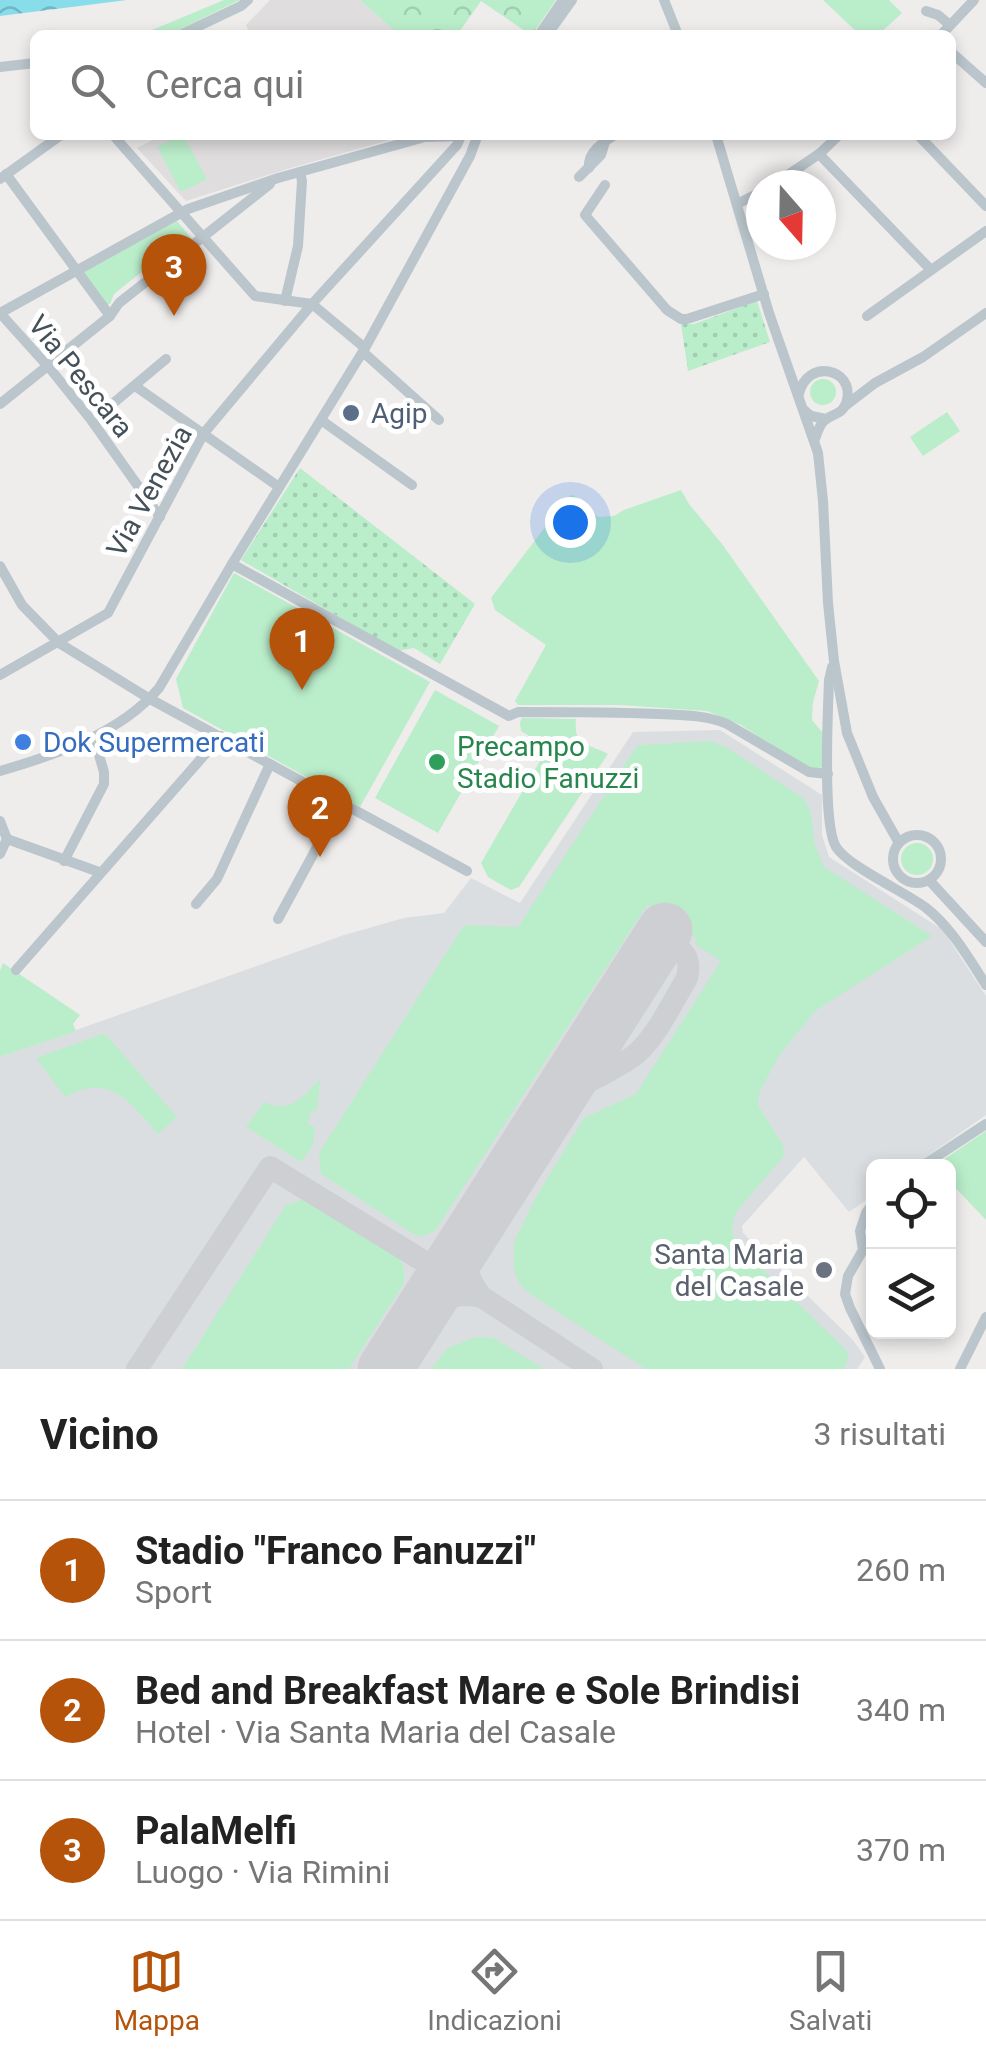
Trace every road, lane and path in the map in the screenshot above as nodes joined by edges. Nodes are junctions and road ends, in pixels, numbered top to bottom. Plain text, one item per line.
1 (248, 0) edge
2 (564, 0) edge
3 (572, 0) edge
4 (664, 0) edge
5 (974, 0) edge
6 (926, 11) dead end
7 (950, 25) junction
8 (191, 30) edge
9 (543, 30) edge
10 (551, 30) edge
11 (676, 30) edge
12 (946, 30) edge
13 (956, 56) edge
14 (30, 64) edge
15 (0, 67) edge
16 (986, 83) edge
17 (53, 140) edge
18 (117, 140) edge
19 (415, 140) edge
20 (447, 140) edge
21 (459, 140) edge
22 (462, 140) edge
23 (476, 140) edge
24 (609, 140) edge
25 (718, 140) edge
26 (834, 140) edge
27 (923, 140) edge
28 (453, 150) junction
29 (819, 154) junction
30 (464, 163) junction
31 (795, 170) edge
32 (300, 172) junction
33 (3, 177) edge
34 (579, 177) dead end
35 (278, 178) junction
36 (605, 185) dead end
37 (746, 200) edge
38 (737, 204) junction
39 (986, 206) edge
40 (180, 214) junction
41 (986, 232) edge
42 (203, 236) junction
43 (76, 270) junction
44 (930, 270) junction
45 (764, 294) junction
46 (284, 301) junction
47 (312, 304) junction
48 (0, 313) edge
49 (986, 313) edge
50 (110, 316) junction
51 (867, 316) dead end
52 (364, 350) junction
53 (166, 358) dead end
54 (786, 358) junction
55 (47, 366) junction
56 (811, 374) junction
57 (844, 383) junction
58 (875, 383) junction
59 (134, 386) junction
60 (0, 404) edge
61 (801, 404) junction
62 (844, 407) junction
63 (826, 419) junction
64 (321, 420) junction
65 (439, 420) dead end
66 (92, 421) junction
67 (204, 433) junction
68 (814, 441) junction
69 (412, 486) dead end
70 (280, 487) junction
71 (160, 517) junction
72 (232, 564) junction
73 (0, 566) edge
74 (59, 643) junction
75 (834, 661) junction
76 (0, 675) edge
77 (150, 699) junction
78 (221, 736) junction
79 (94, 738) junction
80 (270, 764) junction
81 (0, 771) edge
82 (828, 774) junction
83 (341, 803) junction
84 (0, 821) edge
85 (3, 842) edge
86 (899, 843) junction
87 (0, 854) edge
88 (64, 861) junction
89 (467, 871) dead end
90 (99, 872) junction
91 (928, 880) junction
92 (196, 904) dead end
93 (278, 919) dead end
94 (986, 942) edge
95 (16, 970) dead end
96 (986, 984) edge
97 (986, 1124) edge
98 (933, 1159) edge
99 (866, 1213) edge
100 (986, 1317) edge
101 (880, 1369) edge
102 (960, 1369) edge

1 - 8 street
2 - 9 street
3 - 10 street
4 - 11 street
5 - 7 street
6 - 7 street
7 - 12 street
13 - 16 street
14 - 15 street
17 - 33 street
18 - 40 street
19 - 32 street
20 - 28 street
21 - 28 street, Via Venezia
22 - 30 street
23 - 30 street
24 - 34 street
25 - 38 street
26 - 29 street
27 - 39 street
28 - 47 street, Via Venezia
29 - 31 street
29 - 44 street
30 - 52 street
32 - 35 street
32 - 46 street
33 - 43 street
35 - 40 street
35 - 42 street
36 - 45 street
37 - 38 street
38 - 45 street
40 - 42 street
40 - 43 street
41 - 44 street
42 - 46 street
42 - 50 street
43 - 48 street
43 - 50 street
44 - 51 street
45 - 54 street
46 - 47 street
47 - 52 street
47 - 67 street, Via Venezia
48 - 55 street, Via Pescara
49 - 58 street
50 - 55 street
52 - 64 street
52 - 65 street
53 - 59 street
54 - 56 street
54 - 61 street
55 - 60 street
55 - 66 street, Via Pescara
56 - 57 street
56 - 61 street
57 - 58 street
57 - 62 street
58 - 62 street
59 - 66 street
59 - 67 street
61 - 63 street
61 - 68 street
62 - 63 street
63 - 68 street
64 - 69 street
64 - 70 street
66 - 71 street, Via Pescara
67 - 70 street
67 - 71 street, Via Venezia
68 - 75 street
70 - 72 street
71 - 74 street, Via Venezia
72 - 77 street
72 - 82 street
73 - 74 street
74 - 76 street, Via Venezia
74 - 77 street
75 - 82 street
75 - 86 street
77 - 78 street
77 - 79 street
78 - 80 street
78 - 90 street
79 - 81 street
79 - 88 street
80 - 83 street
80 - 92 street
82 - 96 street
83 - 89 street
83 - 93 street
84 - 85 street
85 - 87 street
85 - 88 street
86 - 91 street
86 - 91 street
88 - 90 street
90 - 95 street
91 - 94 street
97 - 98 street
99 - 101 street
100 - 102 street

